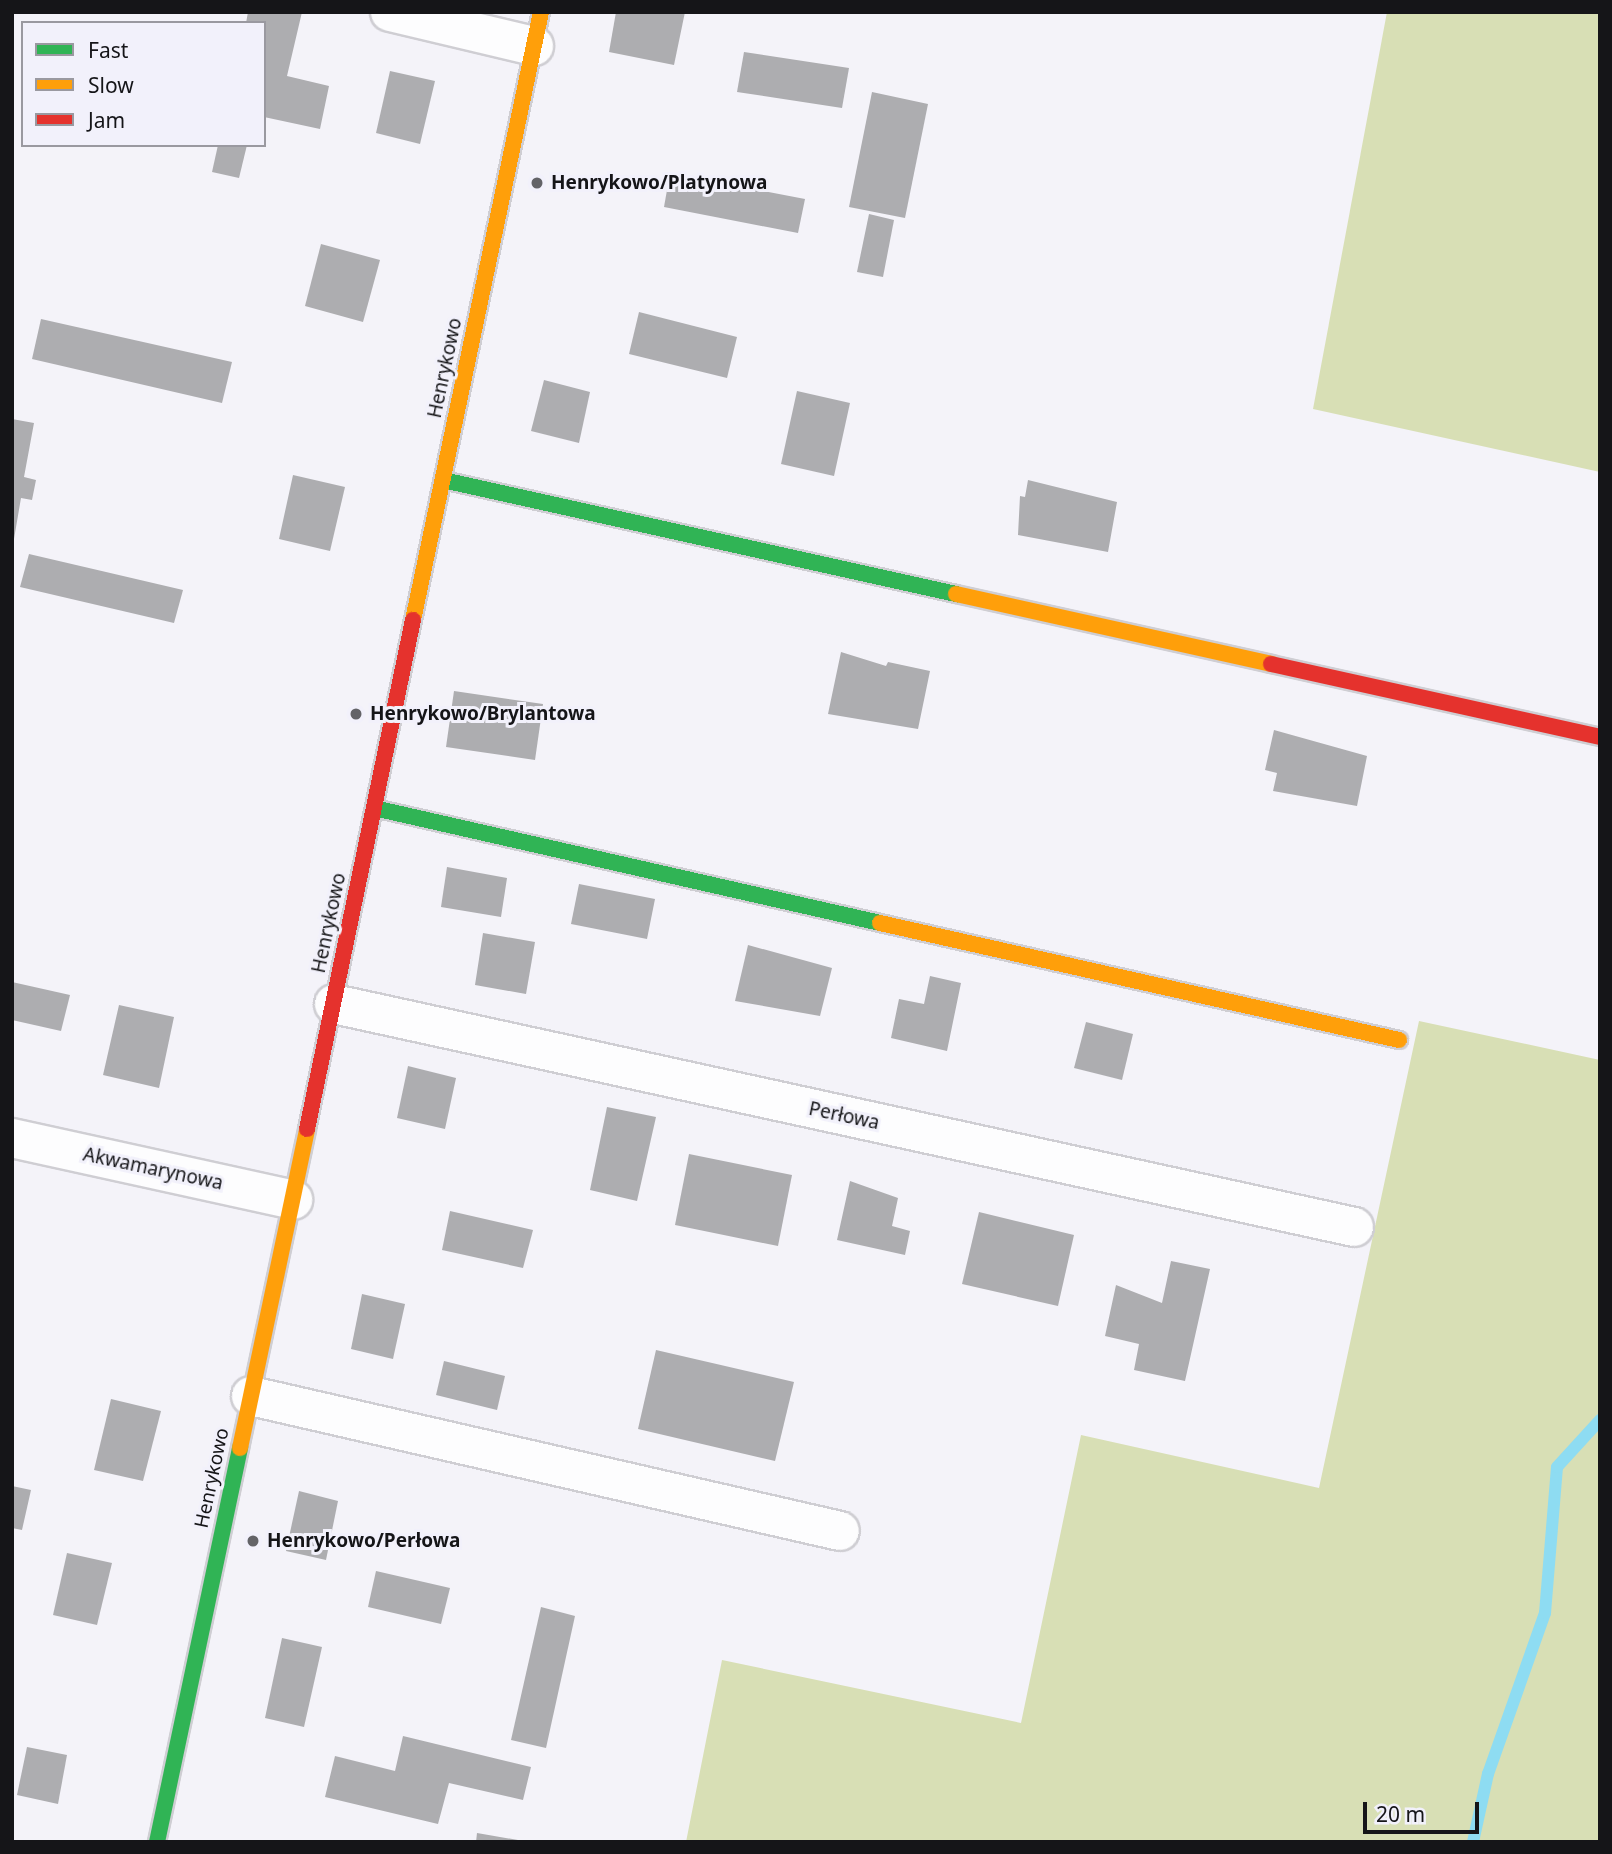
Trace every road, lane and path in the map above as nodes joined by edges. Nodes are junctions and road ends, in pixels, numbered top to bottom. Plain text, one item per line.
1 (390, 12) edge
2 (537, 29) edge
3 (443, 480) junction
4 (1600, 737) edge
5 (374, 808) junction
6 (334, 1004) junction
7 (1399, 1040) dead end
8 (12, 1138) edge
9 (293, 1200) junction
10 (1354, 1227) dead end
11 (251, 1396) junction
12 (840, 1531) dead end
13 (157, 1842) edge

1 - 2 street
2 - 3 street, Henrykowo
3 - 4 street
3 - 5 street, Henrykowo
5 - 6 street, Henrykowo
5 - 7 street
6 - 9 street, Henrykowo
6 - 10 street, Perłowa
8 - 9 street, Akwamarynowa
9 - 11 street, Henrykowo
11 - 12 street
11 - 13 street, Henrykowo

